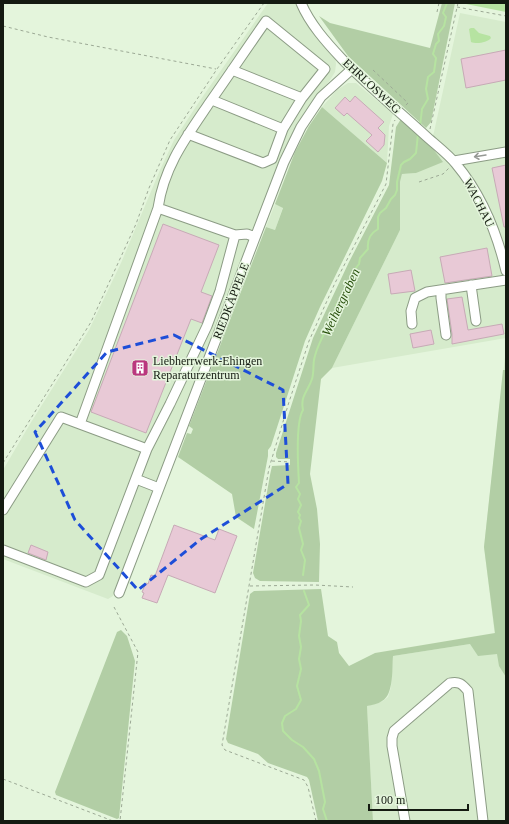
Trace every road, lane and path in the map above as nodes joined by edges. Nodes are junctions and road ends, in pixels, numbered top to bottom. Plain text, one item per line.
1 (264, 3) edge
2 (301, 3) edge
3 (440, 3) edge
4 (458, 3) edge
5 (457, 7) junction
6 (437, 12) dead end
7 (506, 16) edge
8 (3, 26) edge
9 (217, 69) junction
10 (352, 69) junction
11 (232, 70) junction
12 (373, 70) dead end
13 (302, 98) junction
14 (212, 100) junction
15 (400, 113) junction
16 (283, 129) junction
17 (188, 134) junction
18 (427, 137) junction
19 (506, 152) edge
20 (455, 162) junction
21 (420, 182) dead end
22 (158, 208) junction
23 (236, 236) junction
24 (255, 237) junction
25 (506, 271) edge
26 (506, 280) edge
27 (471, 286) junction
28 (441, 290) junction
29 (476, 321) dead end
30 (412, 324) dead end
31 (446, 336) dead end
32 (80, 424) junction
33 (147, 449) junction
34 (271, 461) junction
35 (290, 462) dead end
36 (3, 463) edge
37 (136, 479) junction
38 (159, 488) junction
39 (3, 510) edge
40 (3, 550) edge
41 (249, 586) junction
42 (353, 587) dead end
43 (119, 593) dead end
44 (114, 607) dead end
45 (3, 779) edge
46 (113, 821) edge
47 (120, 821) edge
48 (316, 821) edge
49 (405, 821) edge
50 (483, 821) edge

1 - 9 path
2 - 10 street, EHRLOSWEG
3 - 6 path
4 - 5 path
5 - 7 path
5 - 18 path
8 - 9 path
9 - 36 path
10 - 15 street, EHRLOSWEG
10 - 24 street, RIEDKÄPPELE
11 - 13 street
11 - 13 street
11 - 14 street
12 - 15 path
13 - 16 street
14 - 16 street
14 - 17 street
15 - 18 street, EHRLOSWEG
15 - 34 path
16 - 17 street
17 - 22 street
18 - 20 street, EHRLOSWEG
19 -> 20 street
20 - 21 path
20 - 25 street, WACHAU
22 - 23 street
22 - 32 street
23 - 24 street
23 - 33 street
24 - 38 street, RIEDKÄPPELE
26 - 27 street
27 - 28 street
27 - 29 street
28 - 30 street
28 - 31 street
32 - 33 street
32 - 39 street
33 - 37 street
34 - 35 path
34 - 41 path
37 - 38 street
37 - 40 street
38 - 43 street, RIEDKÄPPELE
41 - 42 path
41 - 48 path
44 - 47 path
45 - 46 path
49 - 50 street

